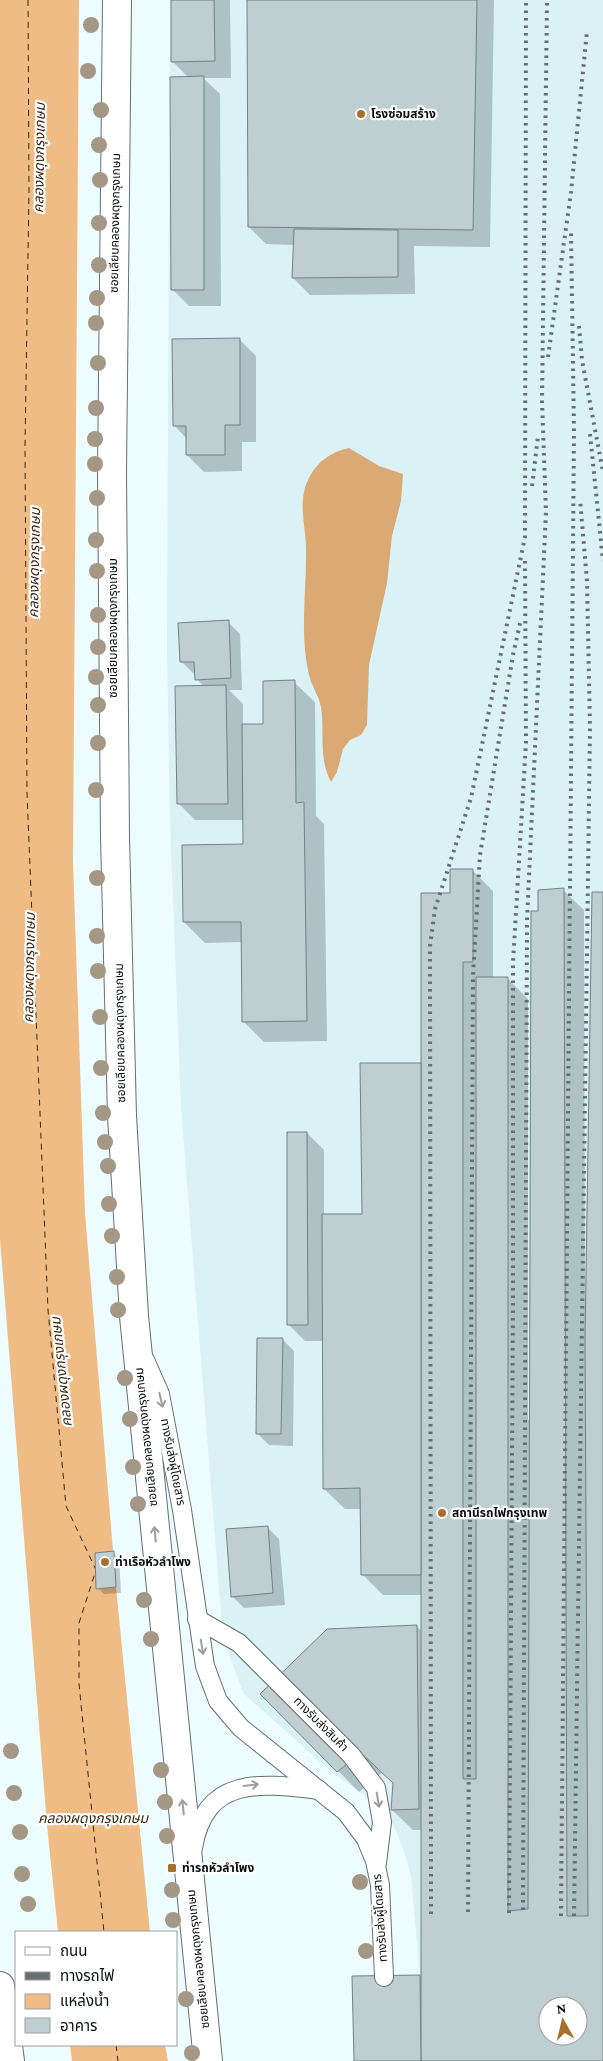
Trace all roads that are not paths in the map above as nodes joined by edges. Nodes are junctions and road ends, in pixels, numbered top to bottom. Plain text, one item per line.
1 (117, 0) edge
2 (136, 1339) junction
3 (192, 1590) junction
4 (162, 1600) junction
5 (197, 1619) junction
6 (320, 1790) junction
7 (376, 1866) junction
8 (190, 1873) junction
9 (384, 1977) dead end
10 (0, 1992) edge
11 (10, 2061) edge
12 (208, 2061) edge

1 - 2 street, ซอยเลียบคลองผดุงกรุงเกษม
2 -> 3 lane, ทางรับส่งผู้โดยสาร
4 -> 2 street, ซอยเลียบคลองผดุงกรุงเกษม
3 - 4 lane
3 - 5 lane, ทางรับส่งผู้โดยสาร
8 -> 4 street, ซอยเลียบคลองผดุงกรุงเกษม
5 -> 6 lane, ทางรับส่งผู้โดยสาร
5 -> 7 lane, ทางรับส่งสินค้า
6 - 7 lane, ทางรับส่งผู้โดยสาร
8 -> 6 lane
7 - 9 lane, ทางรับส่งผู้โดยสาร
8 - 12 street, ซอยเลียบคลองผดุงกรุงเกษม
10 - 11 street

